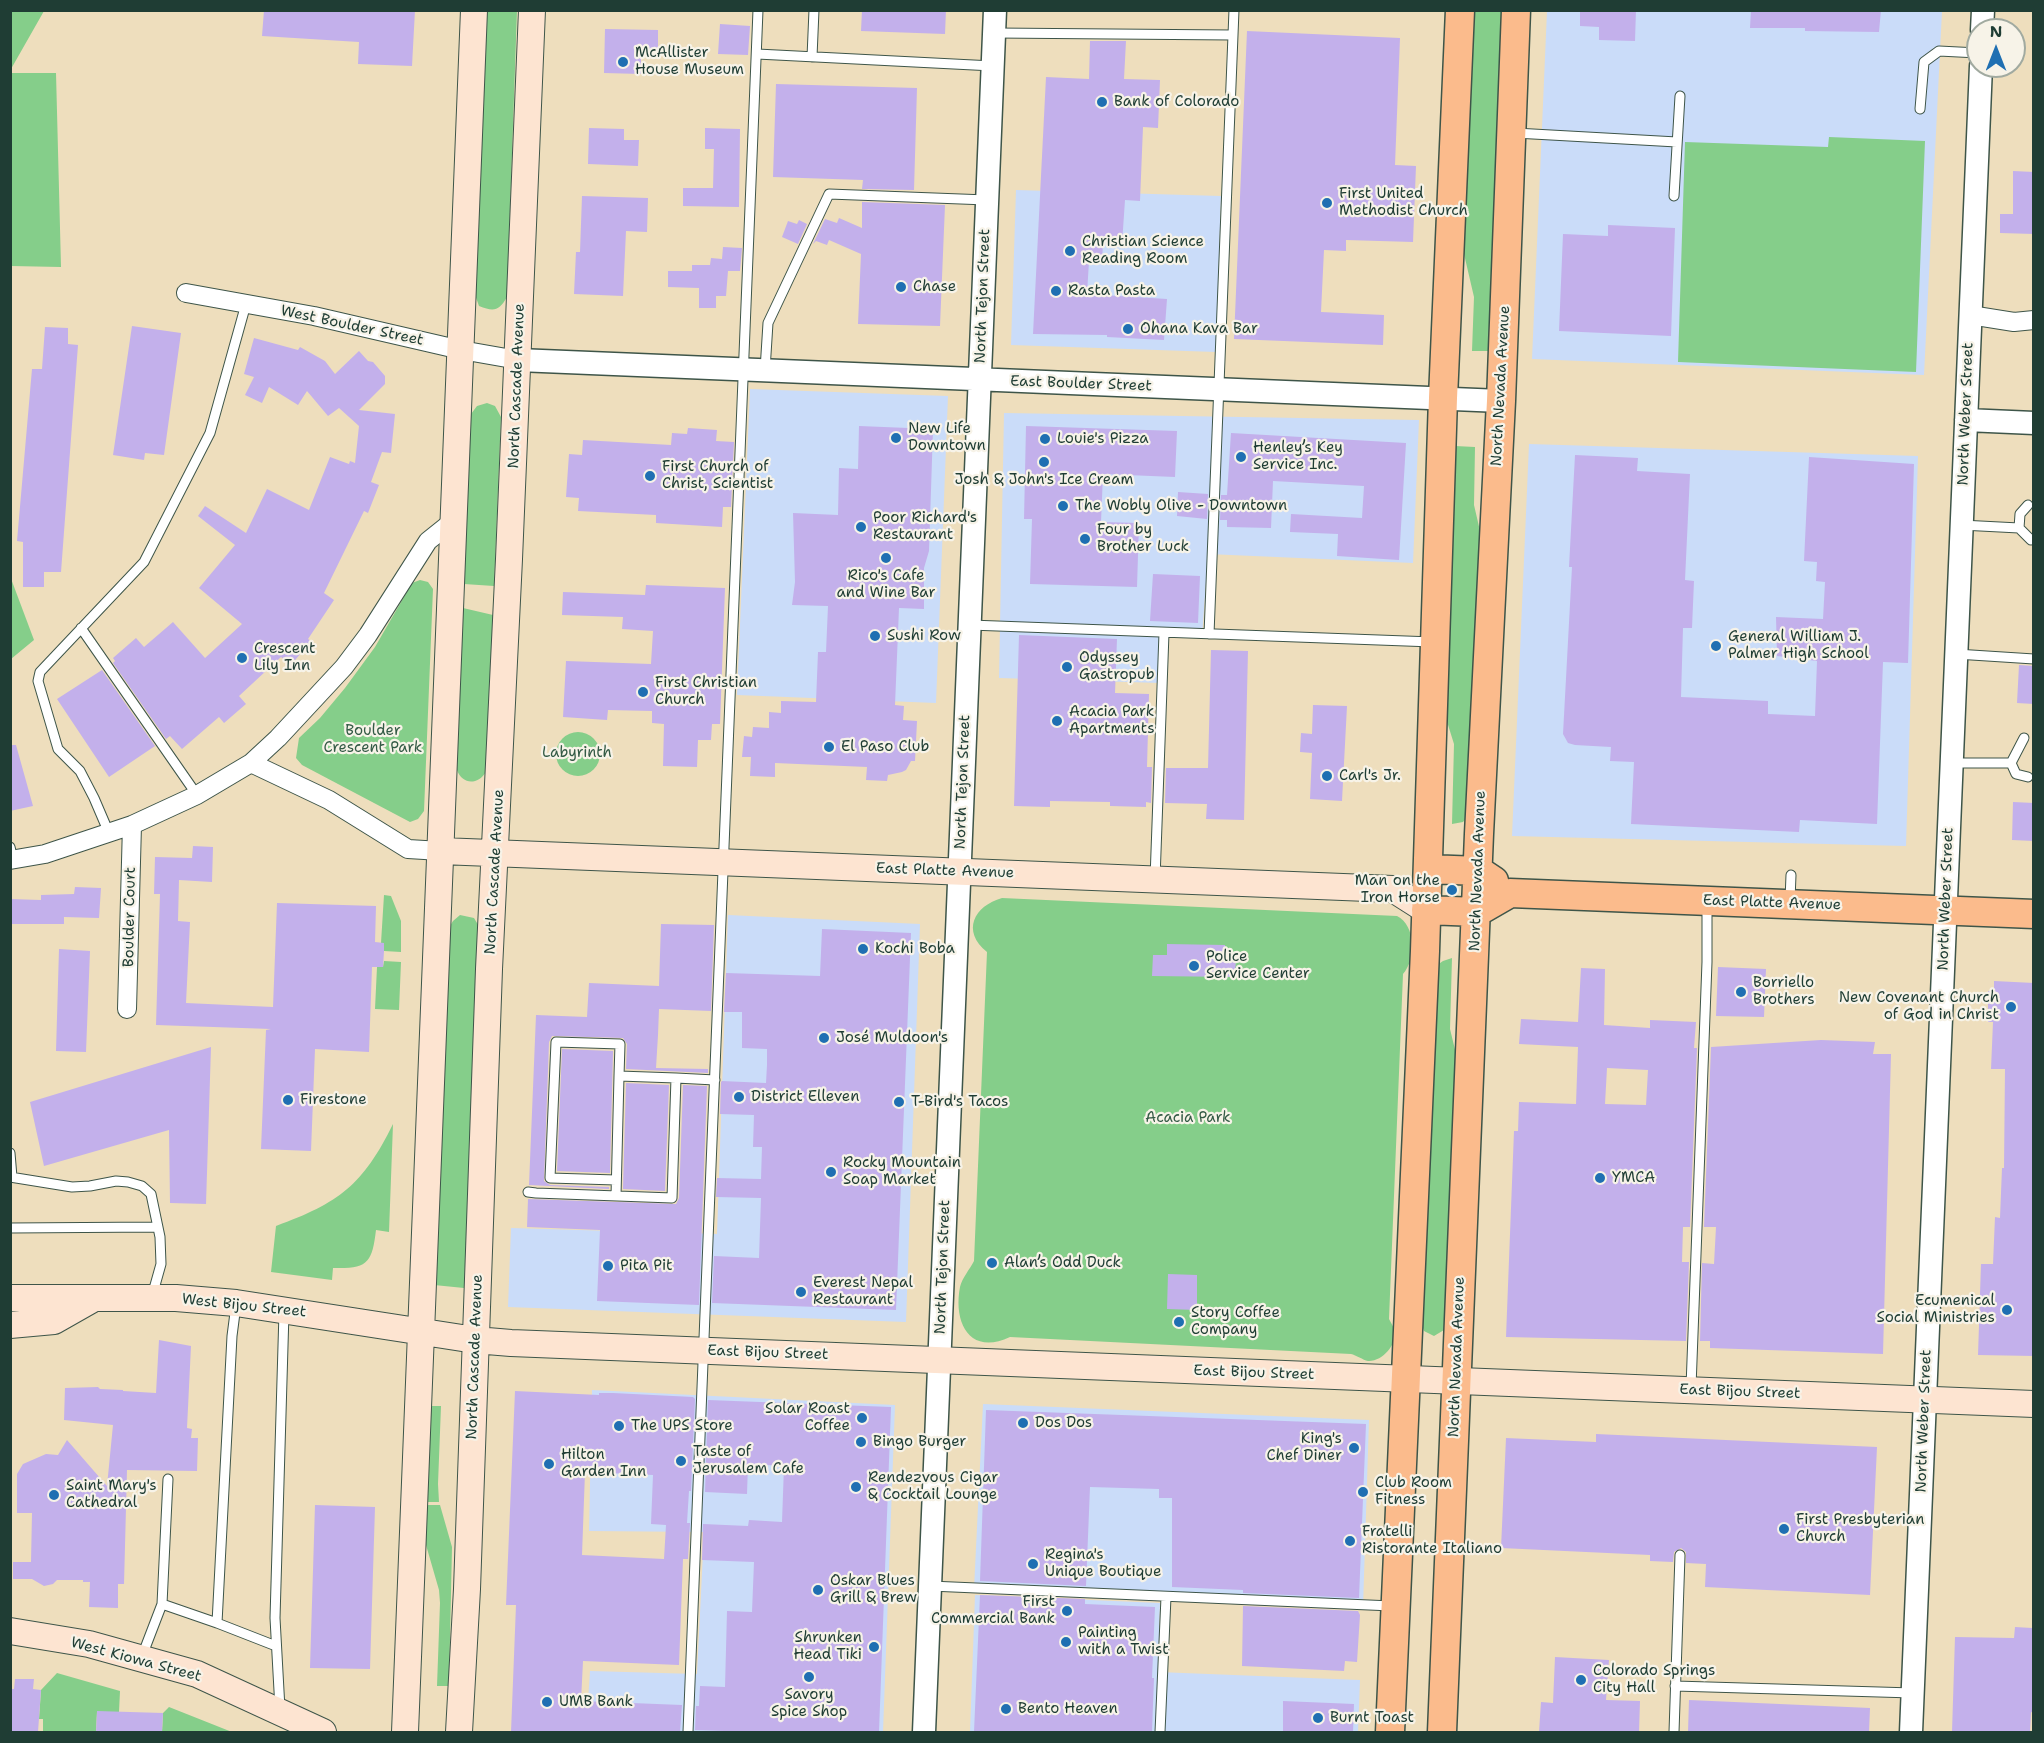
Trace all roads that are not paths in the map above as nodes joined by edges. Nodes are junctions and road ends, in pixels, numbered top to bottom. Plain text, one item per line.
1 (474, 10) edge
2 (532, 10) edge
3 (758, 10) edge
4 (814, 10) edge
5 (995, 10) edge
6 (1234, 10) edge
7 (1460, 10) edge
8 (1516, 10) edge
9 (995, 33) junction
10 (1232, 35) junction
11 (1966, 52) edge
12 (756, 54) junction
13 (812, 57) junction
14 (993, 66) junction
15 (1980, 78) edge
16 (1680, 96) dead end
17 (1920, 109) dead end
18 (1512, 133) junction
19 (1677, 142) junction
20 (1674, 196) dead end
21 (987, 200) junction
22 (186, 293) dead end
23 (246, 304) junction
24 (1970, 315) junction
25 (2034, 320) edge
26 (461, 350) junction
27 (518, 360) junction
28 (754, 370) junction
29 (980, 380) junction
30 (1219, 389) junction
31 (1443, 398) junction
32 (1501, 400) junction
33 (1966, 420) junction
34 (2034, 423) edge
35 (2028, 505) dead end
36 (453, 521) junction
37 (1961, 525) junction
38 (2019, 528) junction
39 (2031, 540) dead end
40 (970, 625) junction
41 (81, 628) junction
42 (1164, 633) junction
43 (1209, 634) junction
44 (1435, 642) junction
45 (1956, 654) junction
46 (2034, 659) edge
47 (2024, 738) dead end
48 (251, 763) junction
49 (1952, 763) junction
50 (2011, 763) junction
51 (2028, 777) dead end
52 (197, 795) junction
53 (132, 825) junction
54 (108, 833) junction
55 (441, 851) junction
56 (496, 853) junction
57 (11, 856) edge
58 (724, 862) junction
59 (1428, 869) junction
60 (1479, 871) junction
61 (959, 872) junction
62 (1791, 875) dead end
63 (1155, 880) junction
64 (1394, 890) junction
65 (1510, 893) junction
66 (1707, 901) junction
67 (1790, 904) junction
68 (1426, 910) junction
69 (1946, 910) junction
70 (1477, 912) junction
71 (2034, 914) edge
72 (127, 1009) dead end
73 (619, 1076) junction
74 (676, 1078) junction
75 (715, 1080) junction
76 (10, 1153) edge
77 (11, 1177) edge
78 (616, 1180) junction
79 (528, 1192) dead end
80 (616, 1196) junction
81 (158, 1227) junction
82 (10, 1228) edge
83 (10, 1298) edge
84 (91, 1299) junction
85 (151, 1299) junction
86 (236, 1303) junction
87 (284, 1310) junction
88 (10, 1325) edge
89 (420, 1332) junction
90 (475, 1340) junction
91 (704, 1350) junction
92 (939, 1360) junction
93 (1406, 1378) junction
94 (1456, 1380) junction
95 (1691, 1390) junction
96 (1925, 1400) junction
97 (2034, 1404) edge
98 (168, 1479) dead end
99 (1680, 1555) dead end
100 (930, 1586) junction
101 (1166, 1597) junction
102 (162, 1604) junction
103 (1395, 1606) junction
104 (217, 1623) junction
105 (10, 1632) edge
106 (276, 1646) junction
107 (141, 1659) junction
108 (1675, 1686) junction
109 (1913, 1693) junction
110 (280, 1712) junction
111 (323, 1732) edge
112 (405, 1732) edge
113 (459, 1732) edge
114 (688, 1732) edge
115 (924, 1732) edge
116 (1160, 1732) edge
117 (1390, 1732) edge
118 (1442, 1732) edge
119 (1674, 1732) edge
120 (1911, 1732) edge

1 - 26 main road
2 - 27 main road, North Cascade Avenue
3 - 12 lane
4 - 13 lane
5 - 9 street, North Tejon Street
6 - 10 lane
7 - 31 main road
8 - 18 main road, North Nevada Avenue
9 - 10 lane
9 - 14 street, North Tejon Street
10 - 30 lane
11 - 17 lane
12 - 13 lane
12 - 28 lane
13 - 14 lane
14 - 21 street, North Tejon Street
15 - 24 street, North Weber Street
16 - 19 lane
18 - 19 lane
18 - 32 main road, North Nevada Avenue
19 - 20 lane
21 - 28 lane
21 - 29 street, North Tejon Street
22 - 23 street, West Boulder Street
23 - 26 street, West Boulder Street
23 - 41 lane
24 - 25 street
24 - 33 street, North Weber Street
26 - 27 street, West Boulder Street
26 - 36 main road
27 - 28 street, East Boulder Street
27 - 56 main road, North Cascade Avenue
28 - 29 street, East Boulder Street
28 - 58 lane
29 - 30 street, East Boulder Street
29 - 40 street, North Tejon Street
30 - 31 street, East Boulder Street
30 - 43 lane
31 - 32 street, East Boulder Street
31 - 44 main road
32 - 60 main road, North Nevada Avenue
33 - 34 street
33 - 37 street, North Weber Street
35 - 38 lane
36 - 48 street
36 - 55 main road
37 - 38 lane
37 - 45 street, North Weber Street
38 - 39 lane
40 - 42 lane
40 - 61 street, North Tejon Street
41 - 52 lane
41 - 54 lane
42 - 43 lane
42 - 63 lane
43 - 44 lane
44 - 59 main road
45 - 46 lane
45 - 49 street, North Weber Street
47 - 50 lane
48 - 52 street
48 - 55 street
49 - 50 lane
49 - 69 street, North Weber Street
50 - 51 lane
52 - 53 street
53 - 54 street
53 - 72 street, Boulder Court
54 - 57 street
55 - 56 main road, East Platte Avenue
55 - 89 main road
56 - 58 main road, East Platte Avenue
56 - 90 main road, North Cascade Avenue
58 - 61 main road, East Platte Avenue
58 - 75 lane
59 - 60 main road
59 - 64 main road
59 - 68 main road
60 - 65 main road
60 - 70 main road, North Nevada Avenue
61 - 63 main road, East Platte Avenue
61 - 92 street, North Tejon Street
62 - 67 lane
63 - 64 main road, East Platte Avenue
64 - 68 main road, East Platte Avenue
65 - 66 main road, East Platte Avenue
65 - 70 main road
66 - 67 main road, East Platte Avenue
66 - 95 lane
67 - 69 main road, East Platte Avenue
68 - 70 main road, East Platte Avenue
68 - 93 main road
69 - 71 main road, East Platte Avenue
69 - 96 street, North Weber Street
70 - 94 main road, North Nevada Avenue
73 - 74 lane
73 - 78 lane
73 - 78 lane
74 - 75 lane
74 - 80 lane
75 - 91 lane
76 - 77 lane
77 - 81 lane
78 - 80 lane
79 - 80 lane
81 - 82 lane
81 - 85 lane
83 - 84 main road, West Bijou Street
84 - 85 main road, West Bijou Street
84 - 88 main road
85 - 86 main road, West Bijou Street
86 - 87 main road, West Bijou Street
86 - 104 lane
87 - 89 main road, West Bijou Street
87 - 106 lane
89 - 90 main road, West Bijou Street
89 - 112 main road
90 - 91 main road, East Bijou Street
90 - 113 main road, North Cascade Avenue
91 - 92 main road, East Bijou Street
91 - 114 lane
92 - 93 main road, East Bijou Street
92 - 100 street, North Tejon Street
93 - 94 main road, East Bijou Street
93 - 103 main road
94 - 95 main road, East Bijou Street
94 - 118 main road, North Nevada Avenue
95 - 96 main road, East Bijou Street
96 - 97 main road, East Bijou Street
96 - 109 street, North Weber Street
98 - 102 lane
99 - 108 lane
100 - 101 lane
100 - 115 street, North Tejon Street
101 - 103 lane
101 - 116 lane
102 - 104 lane
102 - 107 lane
103 - 117 main road
104 - 106 lane
105 - 107 main road, West Kiowa Street
106 - 110 lane
107 - 110 main road, West Kiowa Street
108 - 109 lane
108 - 119 lane
109 - 120 street, North Weber Street
110 - 111 main road, West Kiowa Street

